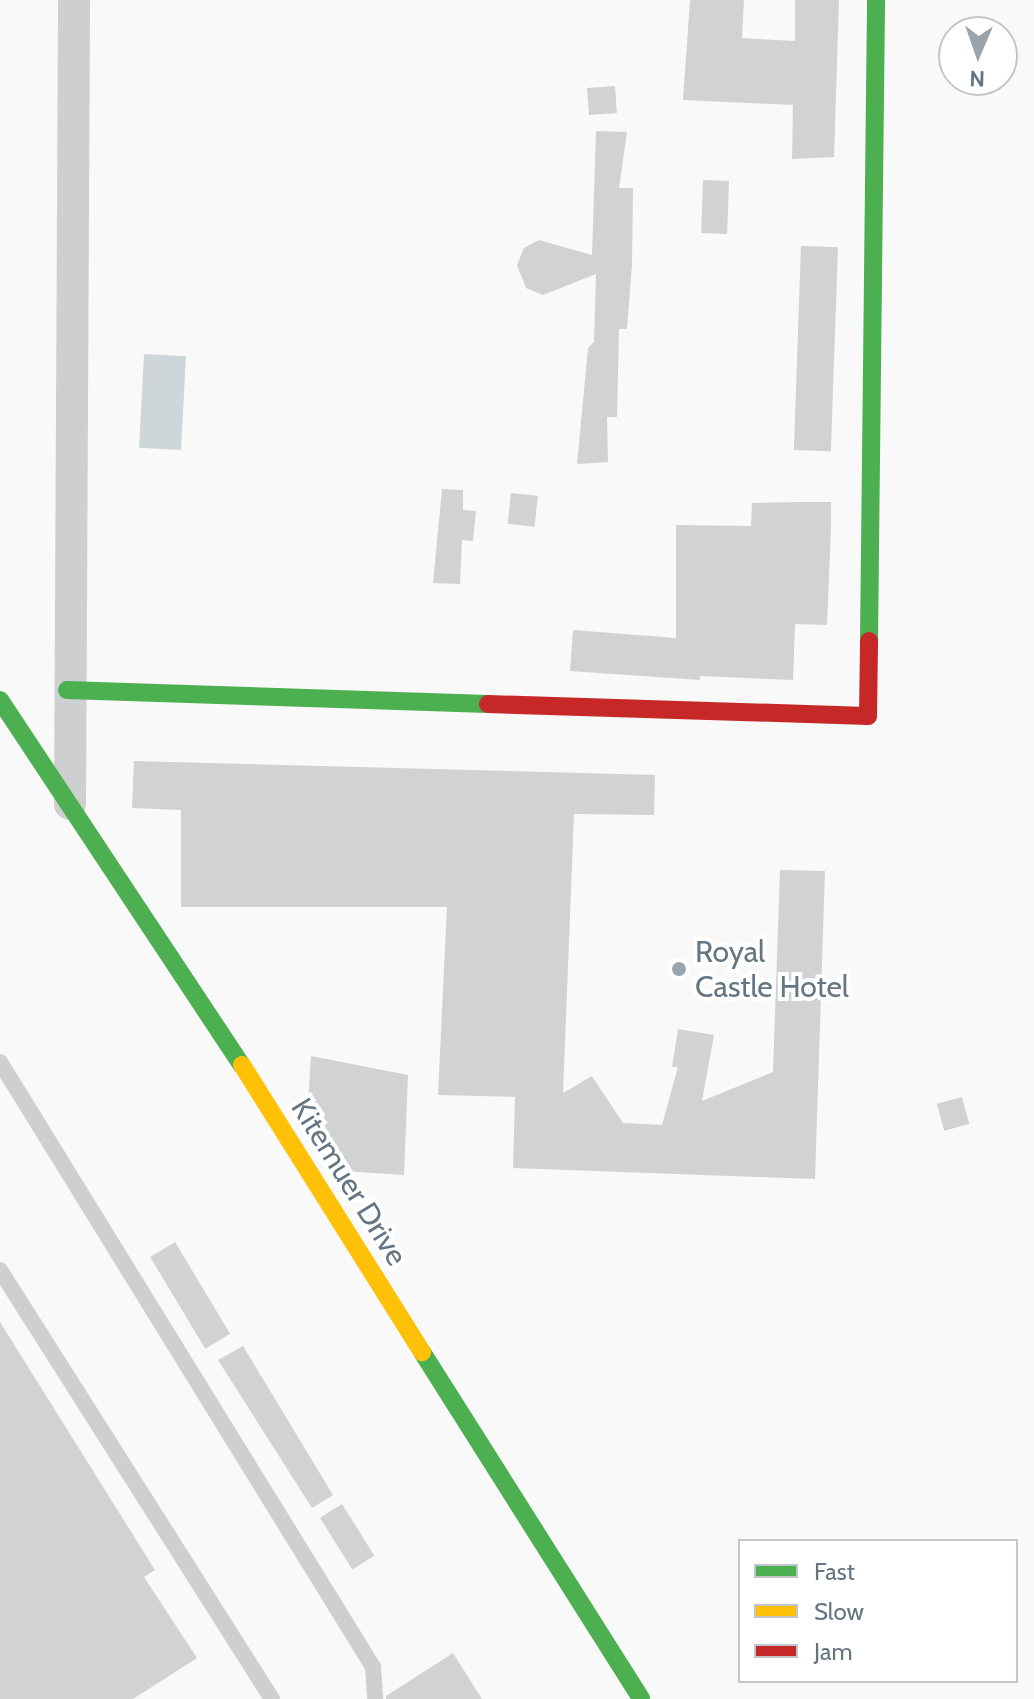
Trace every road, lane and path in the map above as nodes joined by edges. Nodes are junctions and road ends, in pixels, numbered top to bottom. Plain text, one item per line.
1 (74, 0) edge
2 (876, 0) edge
3 (67, 690) junction
4 (0, 700) edge
5 (70, 804) junction
6 (0, 1062) edge
7 (0, 1270) edge
8 (272, 1699) edge
9 (375, 1699) edge
10 (641, 1699) edge

1 - 3 street
2 - 3 street
3 - 5 street
4 - 5 street, Kitemuer Drive
5 - 10 street, Kitemuer Drive
6 - 9 lane
7 - 8 lane

